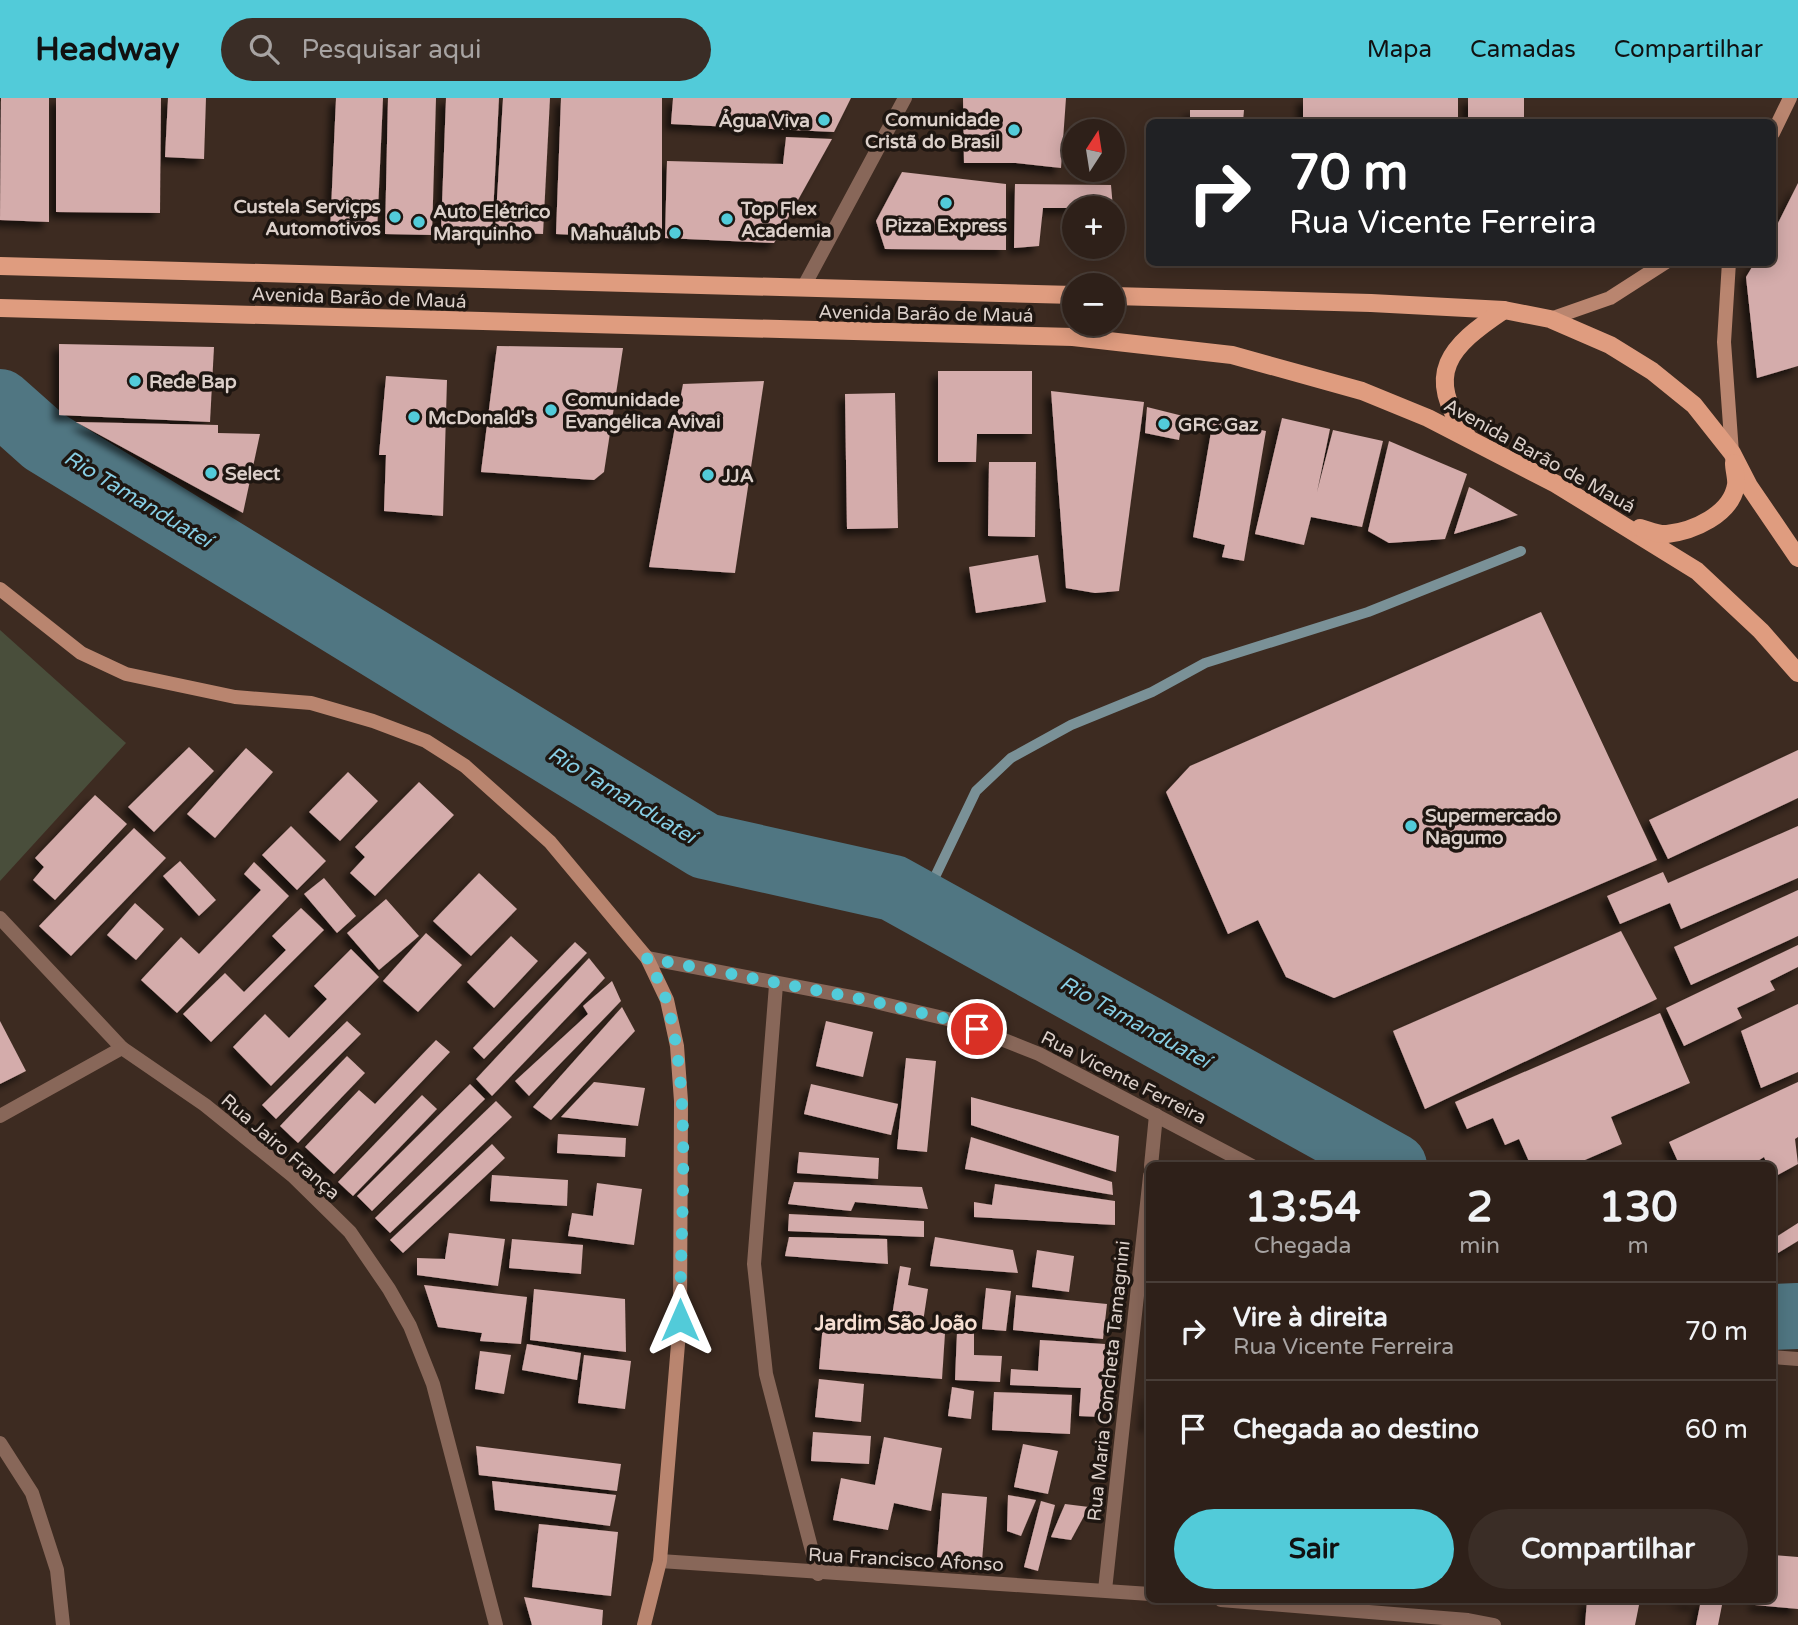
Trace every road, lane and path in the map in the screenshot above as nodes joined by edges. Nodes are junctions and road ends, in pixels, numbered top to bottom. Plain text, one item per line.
1 (905, 98) edge
2 (1790, 98) edge
3 (1776, 127) edge
4 (0, 266) edge
5 (1660, 266) edge
6 (1729, 266) edge
7 (804, 286) junction
8 (1062, 295) edge
9 (1125, 296) edge
10 (0, 308) edge
11 (1504, 310) junction
12 (1550, 319) junction
13 (1468, 437) junction
14 (1732, 453) junction
15 (1623, 524) junction
16 (1798, 558) edge
17 (0, 589) edge
18 (1798, 673) edge
19 (0, 918) edge
20 (647, 958) junction
21 (776, 985) junction
22 (122, 1048) junction
23 (1156, 1115) junction
24 (0, 1116) edge
25 (1151, 1162) edge
26 (1244, 1162) edge
27 (1146, 1213) edge
28 (1776, 1357) edge
29 (1798, 1359) edge
30 (0, 1443) edge
31 (660, 1562) junction
32 (818, 1574) junction
33 (1105, 1590) junction
34 (1146, 1594) edge
35 (1258, 1603) edge
36 (63, 1625) edge
37 (496, 1625) edge
38 (644, 1625) edge
39 (1494, 1625) edge

1 - 7 street
2 - 3 street
4 - 7 main road, Avenida Barão de Mauá
5 - 12 street
6 - 14 street
7 - 8 main road, Avenida Barão de Mauá
9 - 11 main road
10 - 13 main road, Avenida Barão de Mauá
11 - 12 main road
11 - 13 main road
12 - 14 main road
13 - 15 main road, Avenida Barão de Mauá
14 - 15 main road
14 - 16 main road
15 - 18 main road, Avenida Barão de Mauá
17 - 20 street
19 - 22 street, Rua Jairo França
20 - 21 street, Rua Vicente Ferreira
20 - 31 street
21 - 23 street, Rua Vicente Ferreira
21 - 32 street
22 - 24 street
22 - 37 street, Rua Jairo França
23 - 25 street
23 - 26 street, Rua Vicente Ferreira
27 - 33 street, Rua Maria Concheta Tamagnini
28 - 29 street
30 - 36 street
31 - 32 street, Rua Francisco Afonso
31 - 38 street
32 - 33 street, Rua Francisco Afonso
33 - 34 street, Rua Francisco Afonso
35 - 39 street

